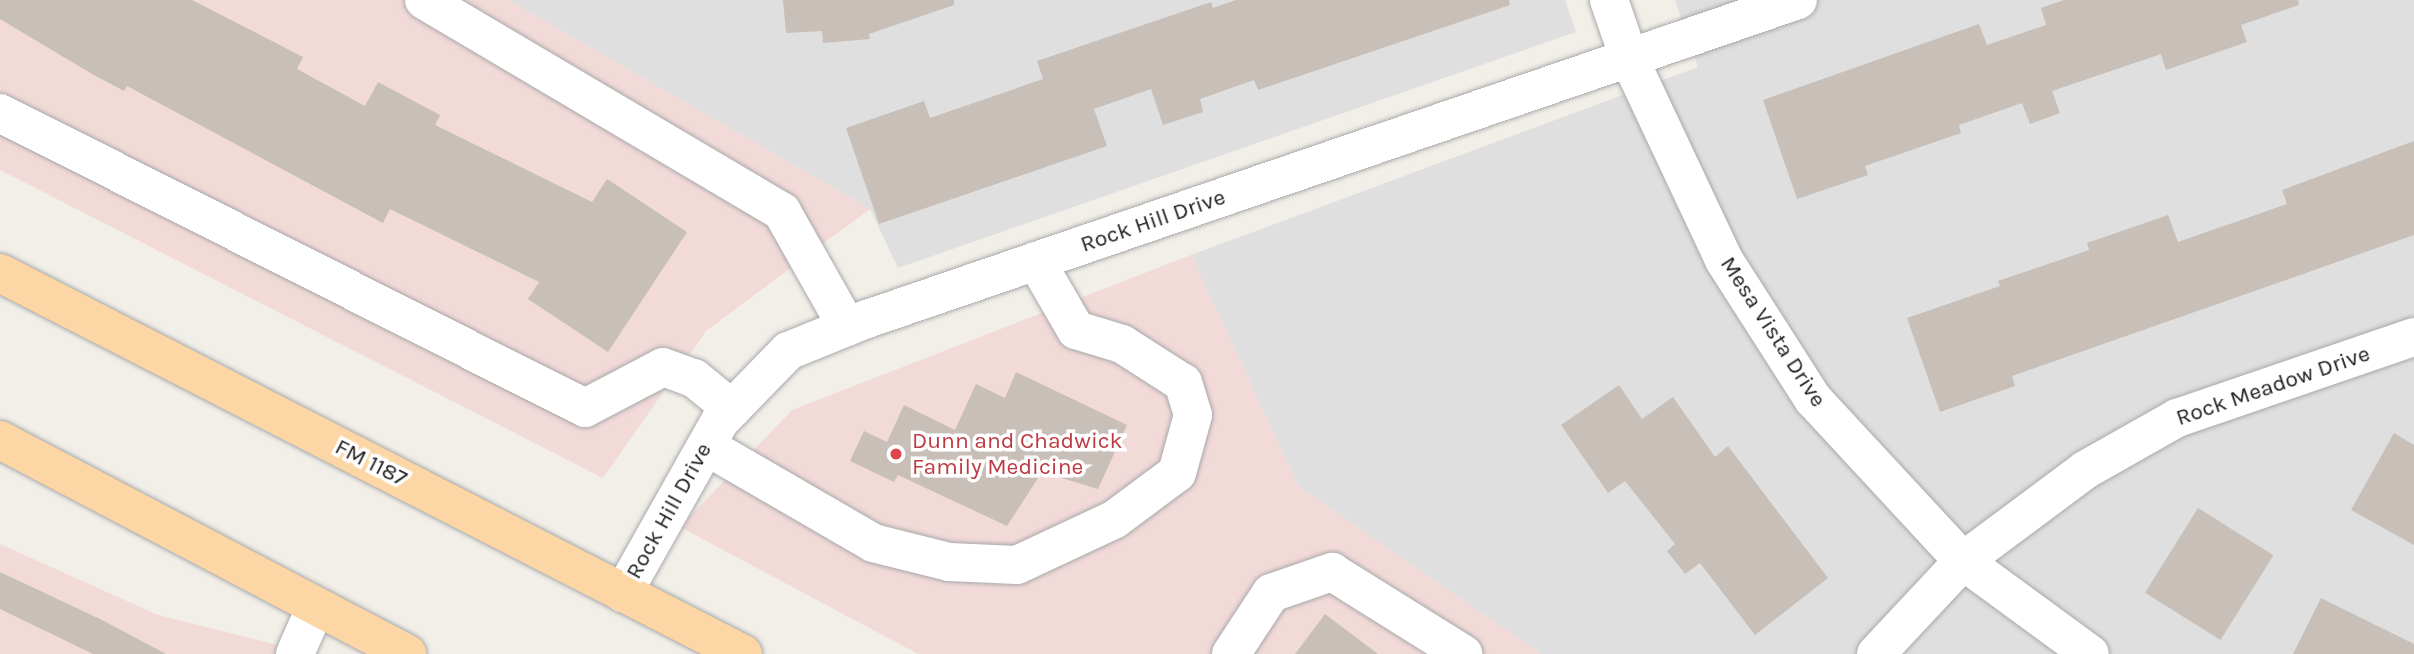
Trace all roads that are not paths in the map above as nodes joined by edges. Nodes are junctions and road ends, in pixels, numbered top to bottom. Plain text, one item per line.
1 (424, 0) edge
2 (1609, 0) edge
3 (1798, 0) edge
4 (1629, 58) junction
5 (0, 113) edge
6 (1035, 261) junction
7 (0, 273) edge
8 (847, 327) junction
9 (2414, 337) edge
10 (732, 409) junction
11 (0, 440) edge
12 (706, 446) junction
13 (1963, 561) junction
14 (624, 593) junction
15 (316, 606) junction
16 (295, 654) edge
17 (407, 654) edge
18 (743, 654) edge
19 (1231, 654) edge
20 (1463, 654) edge
21 (1876, 654) edge
22 (2090, 654) edge

1 - 8 street
2 - 4 street, Mesa Vista Drive
3 - 4 street, Rock Hill Drive
4 - 6 street, Rock Hill Drive
4 - 13 street, Mesa Vista Drive
5 - 10 street
6 - 8 street, Rock Hill Drive
6 - 12 street
7 - 14 main road, FM 1187 / FM 1187
8 - 10 street, Rock Hill Drive
9 - 13 street, Rock Meadow Drive
10 - 12 street, Rock Hill Drive
11 - 15 main road
12 - 14 street, Rock Hill Drive
13 - 21 street, Rock Meadow Drive
13 - 22 street, Mesa Vista Drive
14 - 18 main road, FM 1187 / FM 1187
15 - 16 street
15 - 17 main road
19 - 20 street

